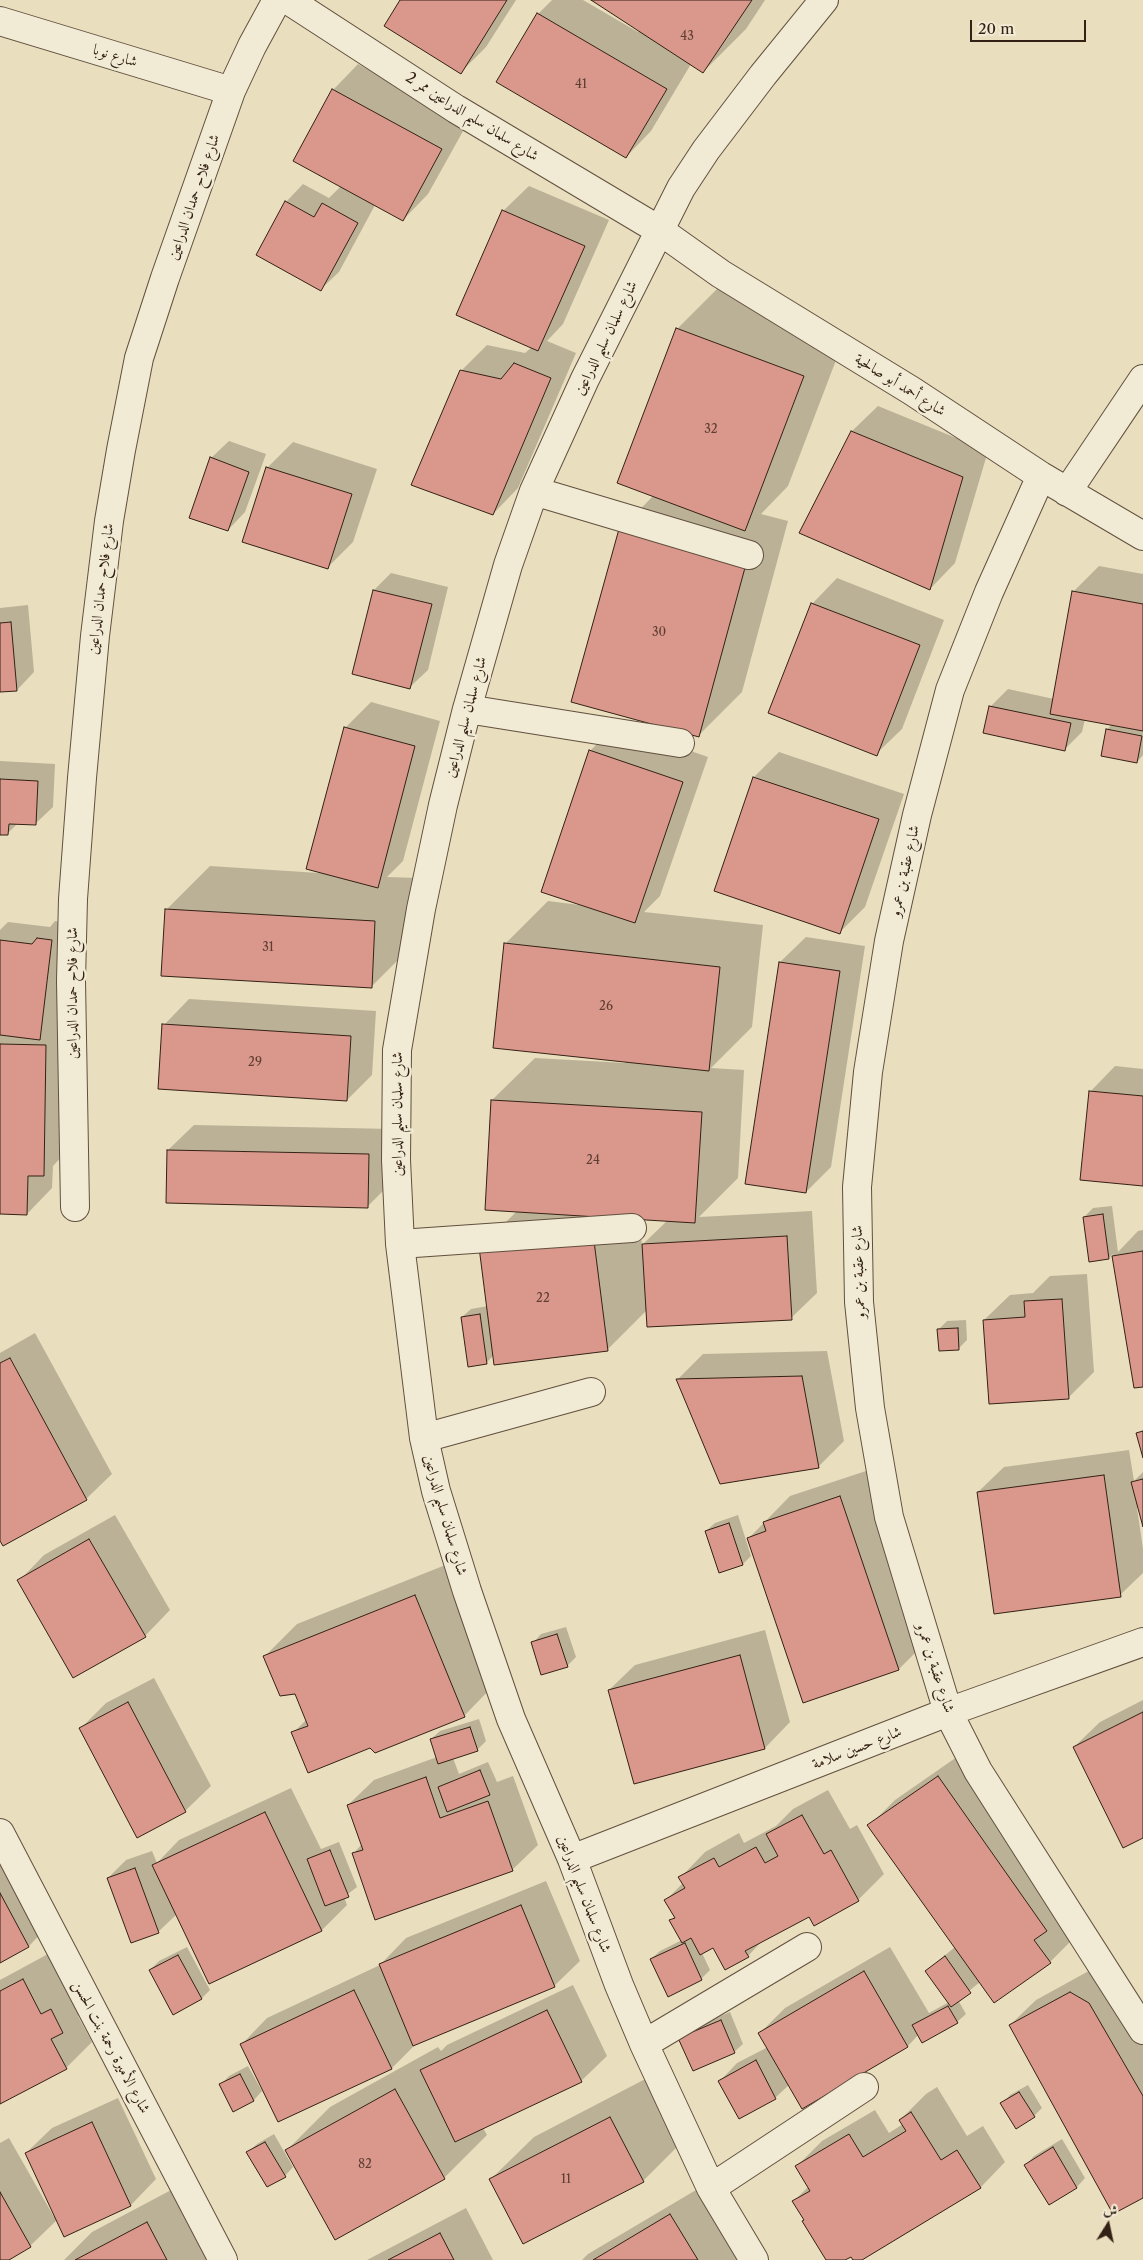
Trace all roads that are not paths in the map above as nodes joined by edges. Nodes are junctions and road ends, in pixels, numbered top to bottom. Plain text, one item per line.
1 (277, 0) edge
2 (288, 0) edge
3 (824, 0) edge
4 (0, 21) edge
5 (231, 91) junction
6 (658, 230) junction
7 (1143, 379) edge
8 (1041, 476) junction
9 (534, 491) junction
10 (1067, 492) junction
11 (1143, 536) edge
12 (749, 555) dead end
13 (467, 709) junction
14 (680, 743) dead end
15 (75, 1207) dead end
16 (632, 1228) dead end
17 (400, 1244) junction
18 (591, 1392) dead end
19 (424, 1438) junction
20 (1143, 1642) edge
21 (948, 1712) junction
22 (0, 1833) edge
23 (572, 1859) junction
24 (807, 1947) dead end
25 (1143, 2030) edge
26 (644, 2044) junction
27 (864, 2087) dead end
28 (711, 2188) junction
29 (223, 2260) edge
30 (754, 2260) edge

1 - 5 street, شارع فلاح حمدان الدراعين
2 - 6 street, شارع سلمان سليم الدراعين ممر 2
3 - 6 street, شارع سلمان سليم الدراعين
4 - 5 street, شارع نوبا
5 - 15 street, شارع فلاح حمدان الدراعين
6 - 8 street, شارع أحمد أبو صالحية
6 - 9 street, شارع سلمان سليم الدراعين
7 - 10 street
8 - 10 street, شارع أحمد أبو صالحية
8 - 21 street, شارع عقبة بن عمرو
9 - 12 street
9 - 13 street, شارع سلمان سليم الدراعين
10 - 11 street, شارع أحمد أبو صالحية
13 - 14 street
13 - 17 street, شارع سلمان سليم الدراعين
16 - 17 street
17 - 19 street, شارع سلمان سليم الدراعين
18 - 19 street
19 - 23 street, شارع سلمان سليم الدراعين
20 - 21 street, شارع حسين سلامة
21 - 23 street, شارع حسين سلامة
21 - 25 street, شارع عقبة بن عمرو
22 - 29 street, شارع الأميرة رحمة بنت الحسن
23 - 26 street, شارع سلمان سليم الدراعين
24 - 26 street
26 - 28 street, شارع سلمان سليم الدراعين
27 - 28 street
28 - 30 street, شارع سلمان سليم الدراعين

